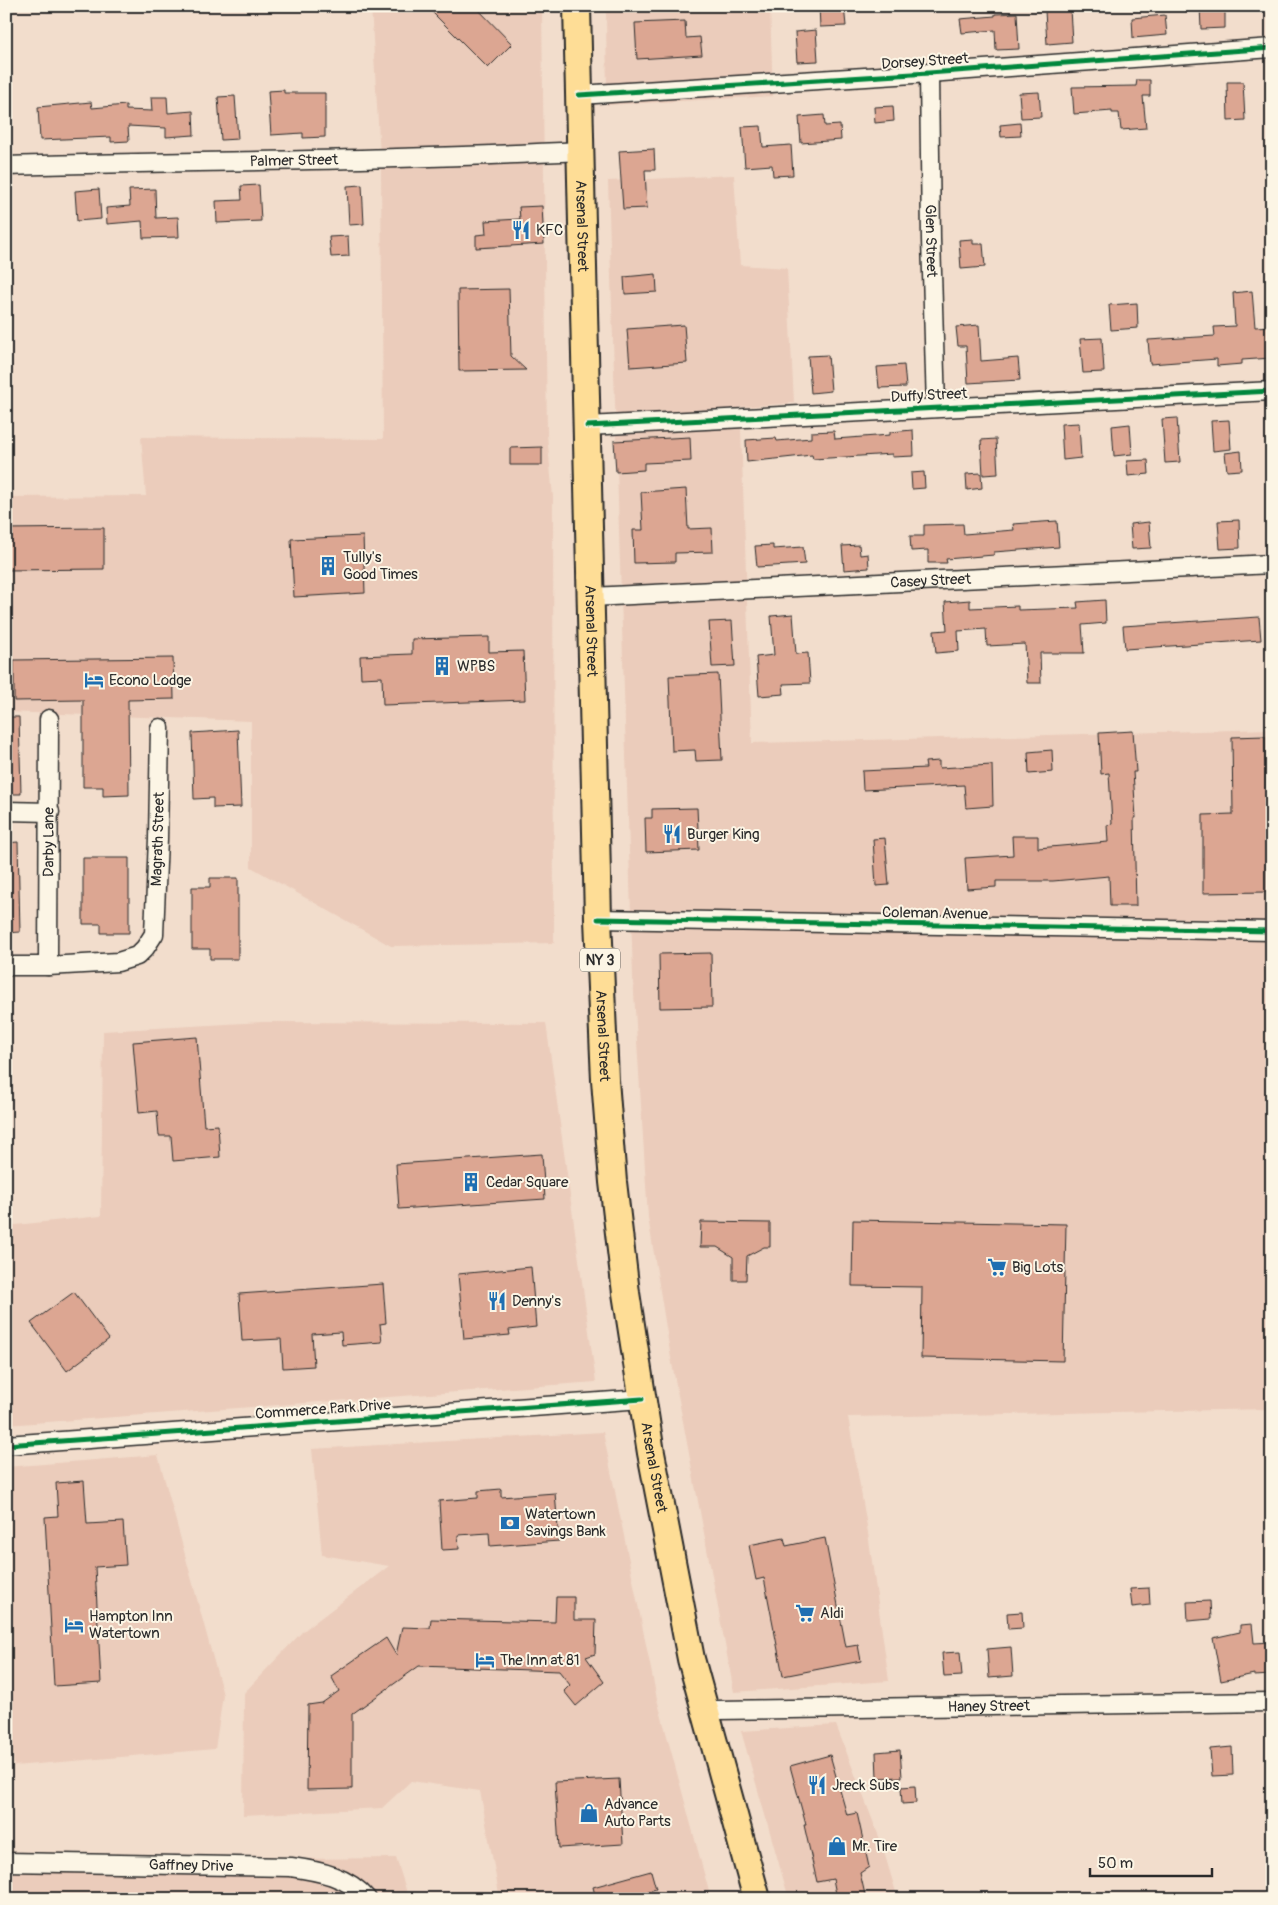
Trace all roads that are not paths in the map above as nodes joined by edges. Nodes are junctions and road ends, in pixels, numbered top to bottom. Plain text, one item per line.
1 (577, 6) edge
2 (1272, 48) edge
3 (929, 73) junction
4 (579, 95) junction
5 (580, 151) junction
6 (6, 166) edge
7 (1272, 391) edge
8 (936, 407) junction
9 (587, 426) junction
10 (1272, 564) edge
11 (590, 597) junction
12 (49, 719) dead end
13 (160, 728) dead end
14 (6, 812) edge
15 (50, 812) junction
16 (598, 919) junction
17 (1272, 931) edge
18 (6, 966) edge
19 (48, 966) junction
20 (642, 1399) junction
21 (6, 1445) edge
22 (1272, 1702) edge
23 (705, 1712) junction
24 (6, 1862) edge
25 (367, 1899) edge
26 (757, 1899) edge

1 - 4 highway, Arsenal Street / NY 3
2 - 3 street, Dorsey Street
3 - 4 street, Dorsey Street
3 - 8 street, Glen Street
4 - 5 highway, Arsenal Street / NY 3
5 - 6 street, Palmer Street
5 - 9 highway, Arsenal Street / NY 3
7 - 8 street, Duffy Street
8 - 9 street, Duffy Street
9 - 11 highway, Arsenal Street / NY 3
10 - 11 street, Casey Street
11 - 16 highway, Arsenal Street / NY 3
12 - 15 street, Darby Lane
13 - 19 street, Magrath Street
14 - 15 street
15 - 19 street, Darby Lane
16 - 17 street, Coleman Avenue
16 - 20 highway, Arsenal Street / NY 3
18 - 19 street
20 - 21 street, Commerce Park Drive
20 - 23 highway, Arsenal Street / NY 3
22 - 23 street, Haney Street
23 - 26 highway, Arsenal Street / NY 3
24 - 25 street, Gaffney Drive

